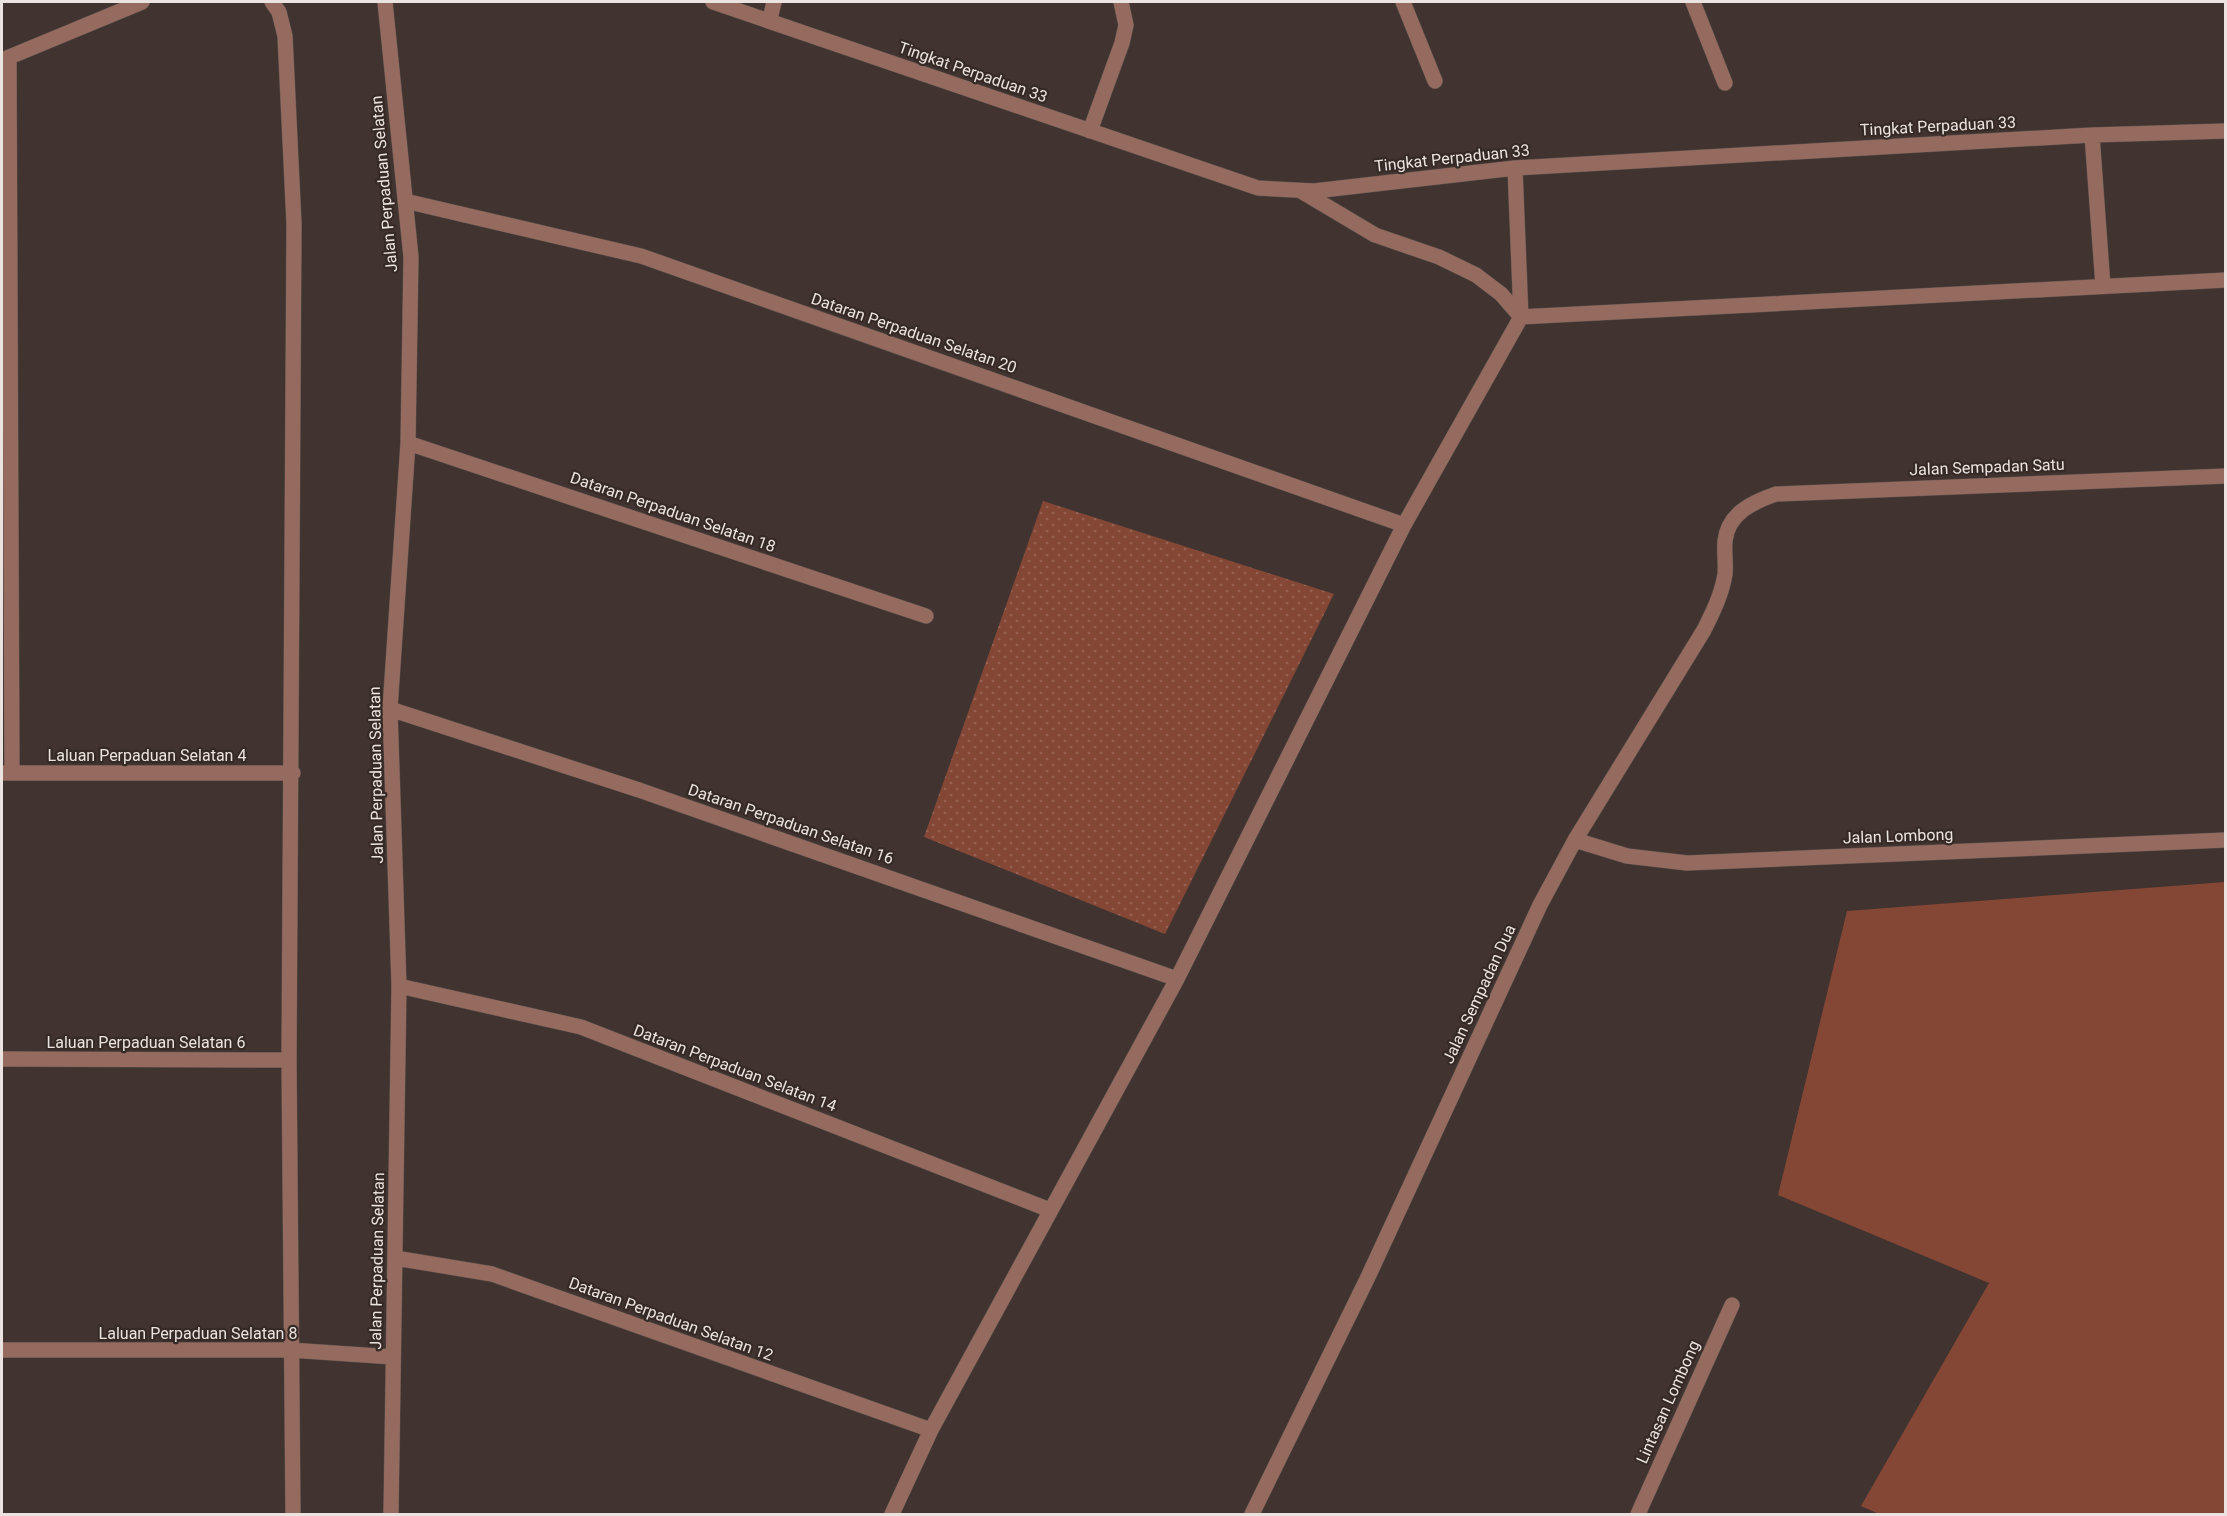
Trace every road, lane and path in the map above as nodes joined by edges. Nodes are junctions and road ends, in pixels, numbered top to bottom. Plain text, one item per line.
1 (142, 2) edge
2 (272, 2) edge
3 (385, 2) edge
4 (713, 2) edge
5 (774, 2) edge
6 (1121, 2) edge
7 (1403, 2) edge
8 (1693, 2) edge
9 (770, 19) junction
10 (5, 58) edge
11 (1435, 81) dead end
12 (1725, 83) dead end
13 (1090, 131) junction
14 (2226, 131) edge
15 (2092, 135) junction
16 (1515, 168) junction
17 (1301, 191) junction
18 (405, 201) junction
19 (2226, 280) edge
20 (2103, 286) junction
21 (1521, 317) junction
22 (408, 443) junction
23 (2226, 476) edge
24 (1751, 502) joint
25 (1404, 525) junction
26 (926, 616) dead end
27 (390, 709) junction
28 (7, 773) edge
29 (293, 774) junction
30 (1575, 840) junction
31 (2226, 840) edge
32 (1178, 979) junction
33 (399, 986) junction
34 (2, 1059) edge
35 (289, 1060) junction
36 (1050, 1210) junction
37 (395, 1258) junction
38 (1732, 1305) dead end
39 (2, 1350) edge
40 (290, 1350) junction
41 (393, 1357) junction
42 (931, 1430) junction
43 (293, 1515) edge
44 (391, 1515) edge
45 (892, 1515) edge
46 (1252, 1515) edge
47 (1638, 1515) edge

1 - 10 street
2 - 29 street
3 - 18 street, Jalan Perpaduan Selatan
4 - 9 street, Tingkat Perpaduan 33
5 - 9 street
6 - 13 street
7 - 11 street
8 - 12 street
9 - 13 street, Tingkat Perpaduan 33
10 - 28 street
13 - 17 street, Tingkat Perpaduan 33
14 - 15 street, Tingkat Perpaduan 33
15 - 16 street, Tingkat Perpaduan 33
15 - 20 street
16 - 17 street, Tingkat Perpaduan 33
16 - 21 street
17 - 21 street
18 - 22 street, Jalan Perpaduan Selatan
18 - 25 street, Dataran Perpaduan Selatan 20
19 - 20 street
20 - 21 street
21 - 25 street
22 - 26 street, Dataran Perpaduan Selatan 18
22 - 27 street, Jalan Perpaduan Selatan
23 - 24 street, Jalan Sempadan Satu
24 - 30 street, Jalan Sempadan Dua
25 - 32 street
27 - 32 street, Dataran Perpaduan Selatan 16
27 - 33 street, Jalan Perpaduan Selatan
28 - 29 street, Laluan Perpaduan Selatan 4
29 - 35 street
30 - 31 street, Jalan Lombong
30 - 46 street, Jalan Sempadan Dua
32 - 36 street
33 - 36 street, Dataran Perpaduan Selatan 14
33 - 37 street, Jalan Perpaduan Selatan
34 - 35 street, Laluan Perpaduan Selatan 6
35 - 40 street
36 - 42 street
37 - 41 street, Jalan Perpaduan Selatan
37 - 42 street, Dataran Perpaduan Selatan 12
38 - 47 street, Lintasan Lombong
39 - 40 street, Laluan Perpaduan Selatan 8
40 - 41 street, Laluan Perpaduan Selatan 8
40 - 43 street
41 - 44 street, Jalan Perpaduan Selatan
42 - 45 street

